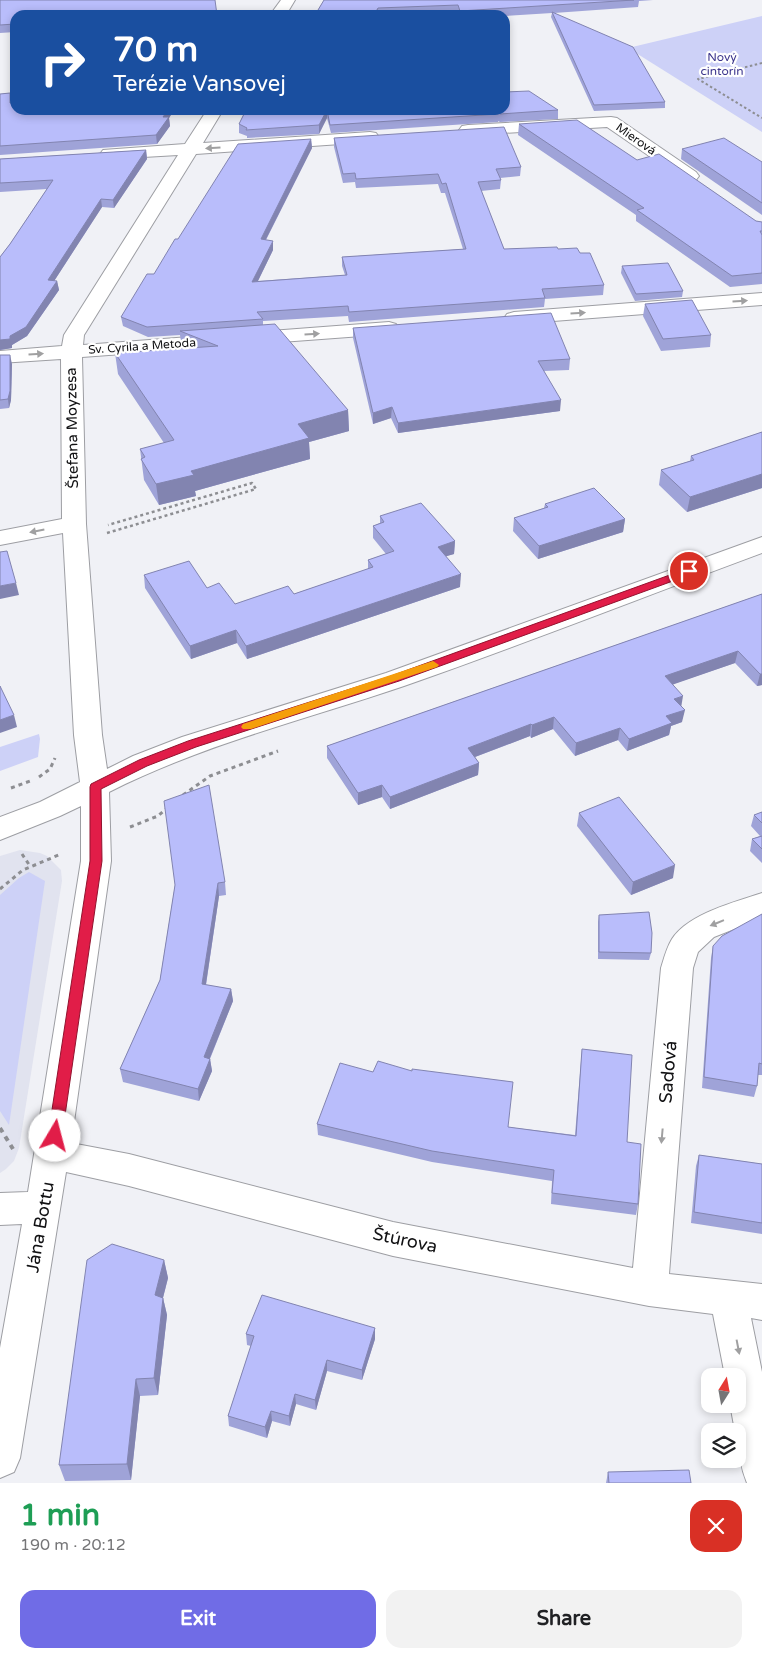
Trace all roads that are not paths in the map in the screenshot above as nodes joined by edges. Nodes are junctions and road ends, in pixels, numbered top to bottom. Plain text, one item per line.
1 (212, 115) edge
2 (450, 132) edge
3 (382, 136) edge
4 (189, 150) junction
5 (96, 155) edge
6 (706, 187) edge
7 (762, 299) edge
8 (494, 320) edge
9 (405, 326) edge
10 (71, 352) junction
11 (0, 357) edge
12 (74, 524) junction
13 (0, 538) edge
14 (762, 545) edge
15 (95, 787) junction
16 (0, 828) edge
17 (762, 905) edge
18 (52, 1154) junction
19 (44, 1207) junction
20 (0, 1209) edge
21 (649, 1289) junction
22 (746, 1300) edge
23 (0, 1458) edge
24 (762, 1471) edge

1 - 4 street, Štefana Moyzesa
2 - 6 street, Mierová
3 -> 4 street
4 - 5 street
4 - 10 street, Štefana Moyzesa
8 -> 7 street
10 -> 9 street, Sv. Cyrila a Metoda
11 -> 10 street, Sv. Cyrila a Metoda
10 - 12 street, Štefana Moyzesa
12 -> 13 street
12 - 15 street, Štefana Moyzesa
14 - 15 street
15 - 16 street
15 - 18 street, Jána Bottu
17 -> 21 street, Sadová
18 - 19 street, Jána Bottu
18 - 21 street, Štúrova
19 - 20 street
19 - 23 street, Jána Bottu
21 - 22 street, Štúrova
22 -> 24 street

